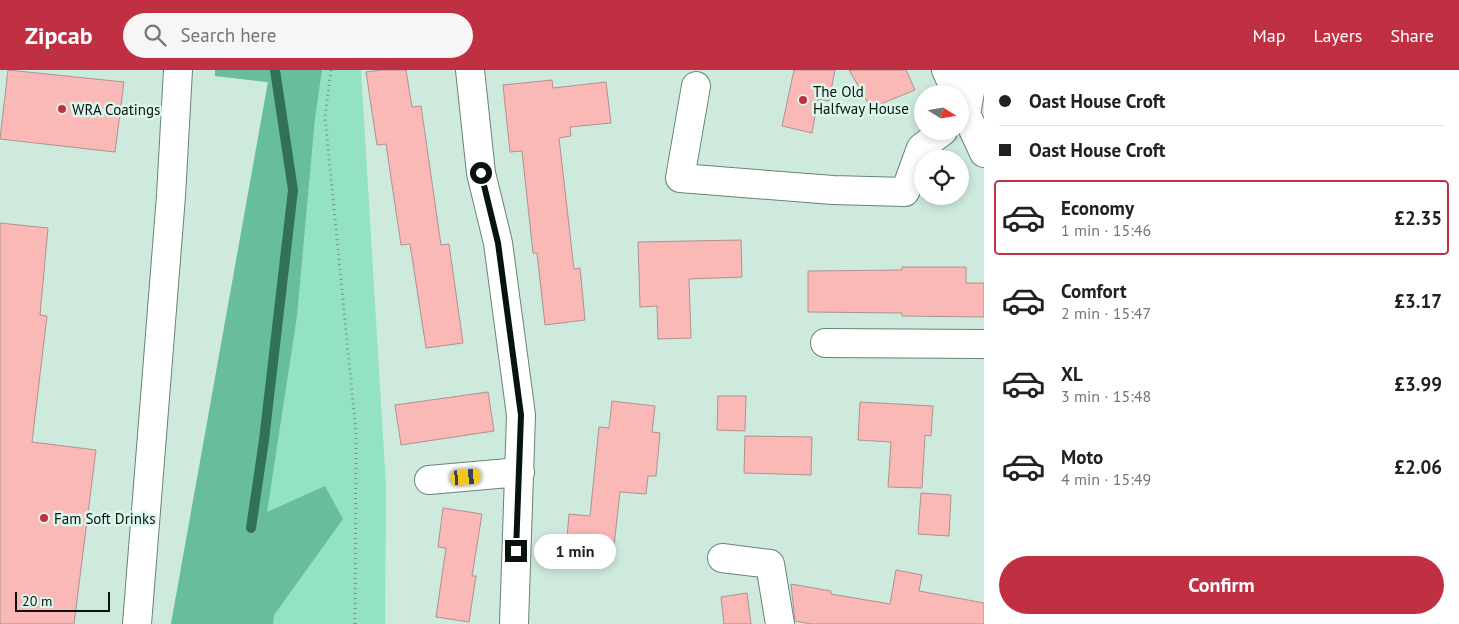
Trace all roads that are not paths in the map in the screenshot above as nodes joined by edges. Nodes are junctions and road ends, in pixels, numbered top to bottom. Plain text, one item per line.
1 (178, 70) edge
2 (470, 70) edge
3 (946, 70) edge
4 (974, 70) edge
5 (952, 85) edge
6 (969, 85) edge
7 (696, 86) dead end
8 (969, 123) edge
9 (931, 140) edge
10 (984, 153) edge
11 (825, 342) dead end
12 (984, 344) edge
13 (520, 472) junction
14 (429, 480) dead end
15 (722, 558) dead end
16 (137, 624) edge
17 (514, 624) edge
18 (780, 624) edge

1 - 16 street
2 - 13 street
3 - 5 street
4 - 6 street
7 - 9 street
8 - 10 street
11 - 12 street
13 - 14 street
13 - 17 street
15 - 18 street

